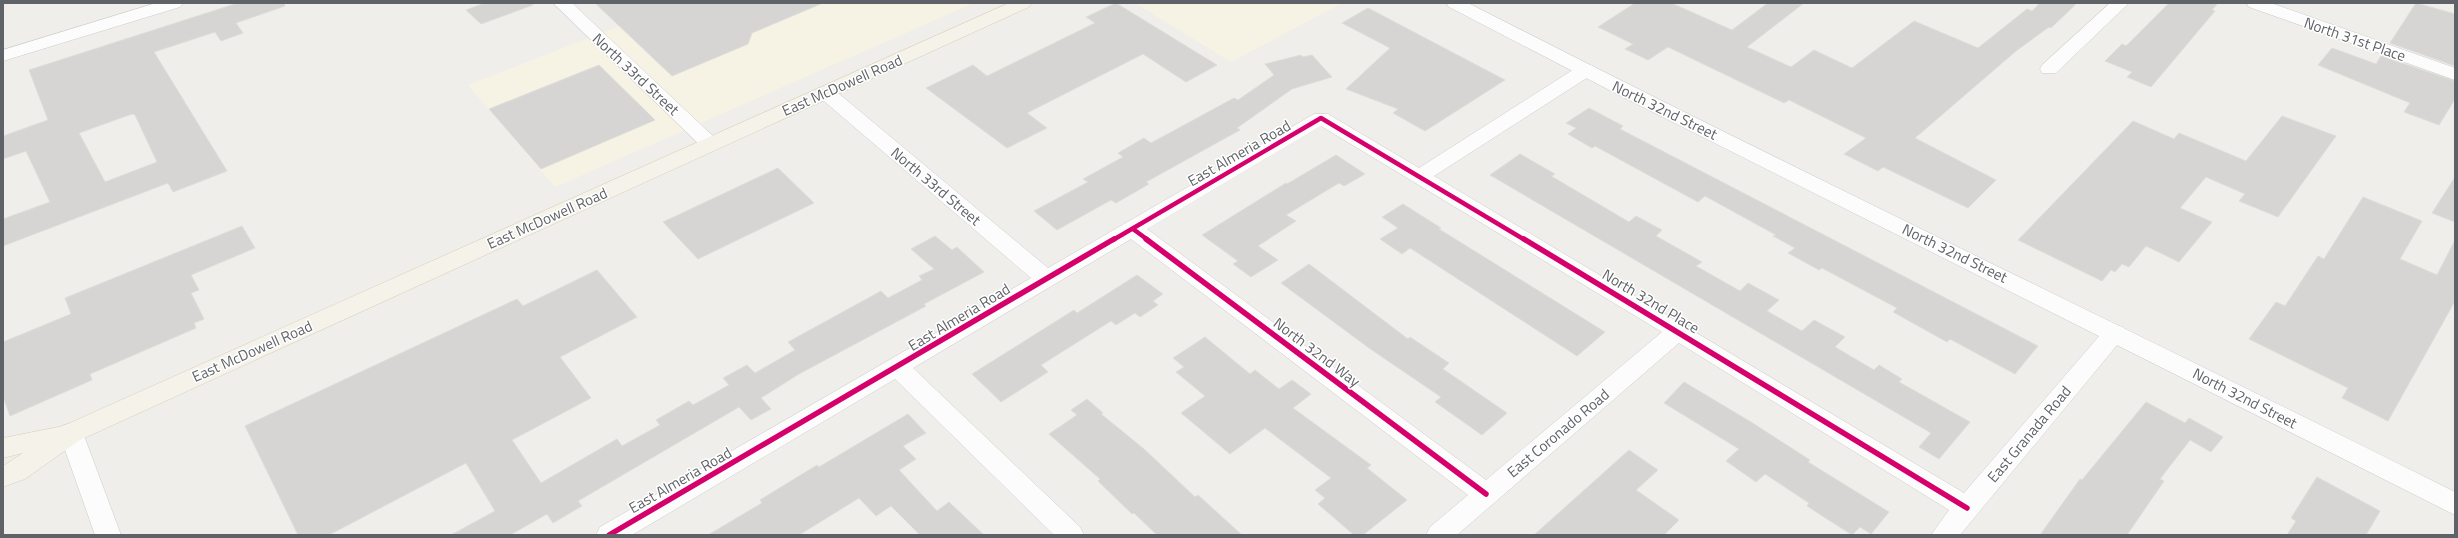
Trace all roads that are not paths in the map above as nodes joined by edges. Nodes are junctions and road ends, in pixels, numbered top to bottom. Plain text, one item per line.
1 (174, 3) edge
2 (562, 3) edge
3 (1023, 3) edge
4 (1455, 3) edge
5 (2120, 3) edge
6 (2255, 3) edge
7 (3, 56) edge
8 (2049, 69) dead end
9 (1586, 70) junction
10 (2455, 74) edge
11 (825, 92) junction
12 (1321, 118) joint
13 (710, 144) junction
14 (1419, 177) junction
15 (1133, 229) junction
16 (1047, 279) junction
17 (1678, 331) junction
18 (2115, 332) junction
19 (897, 367) junction
20 (71, 433) junction
21 (3, 448) edge
22 (3, 478) edge
23 (1486, 494) junction
24 (2455, 504) edge
25 (1967, 508) junction
26 (108, 535) edge
27 (609, 535) edge
28 (1071, 535) edge
29 (1439, 535) edge
30 (1944, 535) edge

1 - 7 street
2 - 13 street, North 33rd Street
3 - 11 main road, East McDowell Road
4 - 9 street, North 32nd Street
5 - 8 street
6 - 10 street, North 31st Place
9 - 14 street
9 - 18 street, North 32nd Street
11 - 13 main road, East McDowell Road
11 - 16 street, North 33rd Street
12 - 14 street, North 32nd Place
12 - 15 street, East Almeria Road
13 - 20 main road, East McDowell Road
14 - 17 street, North 32nd Place
15 - 16 street, East Almeria Road
15 - 23 street, North 32nd Way
16 - 19 street, East Almeria Road
17 - 23 street, East Coronado Road
17 - 25 street, North 32nd Place
18 - 24 street, North 32nd Street
18 - 25 street, East Granada Road
19 - 27 street, East Almeria Road
19 - 28 street
20 - 21 main road, East McDowell Road
20 - 22 main road, East McDowell Road
20 - 26 street
23 - 29 street, East Coronado Road
25 - 30 street, East Granada Road

